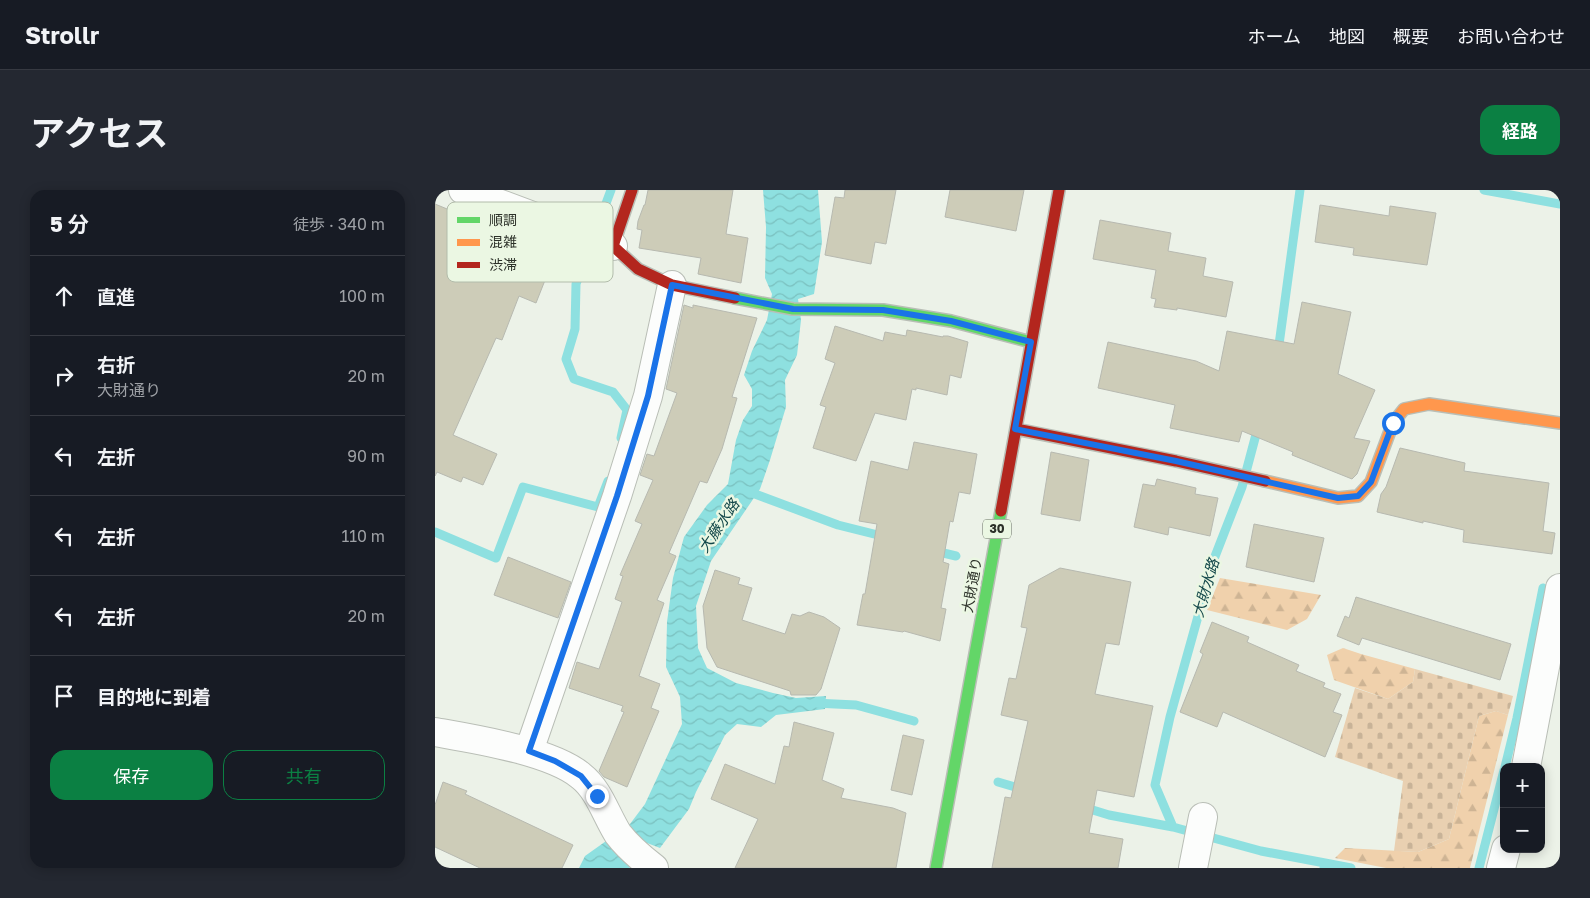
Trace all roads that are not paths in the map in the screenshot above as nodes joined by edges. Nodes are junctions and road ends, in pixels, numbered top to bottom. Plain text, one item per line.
1 (463, 190) edge
2 (632, 190) edge
3 (1059, 190) edge
4 (495, 202) edge
5 (613, 221) edge
6 (613, 251) edge
7 (672, 285) junction
8 (1031, 342) junction
9 (1560, 423) edge
10 (1015, 429) junction
11 (1560, 588) edge
12 (435, 732) edge
13 (529, 751) junction
14 (1527, 763) edge
15 (1203, 817) dead end
16 (1505, 853) edge
17 (647, 862) edge
18 (1194, 862) edge
19 (936, 868) edge
20 (1501, 868) edge

1 - 4 street
2 - 5 street
3 - 8 street, 大財通り / 30
6 - 7 street
7 - 8 street
7 - 13 street
8 - 10 street, 大財通り / 30
9 - 10 street
10 - 19 street, 大財通り / 30
11 - 14 street
12 - 13 street
13 - 17 street
15 - 18 street
16 - 20 street

